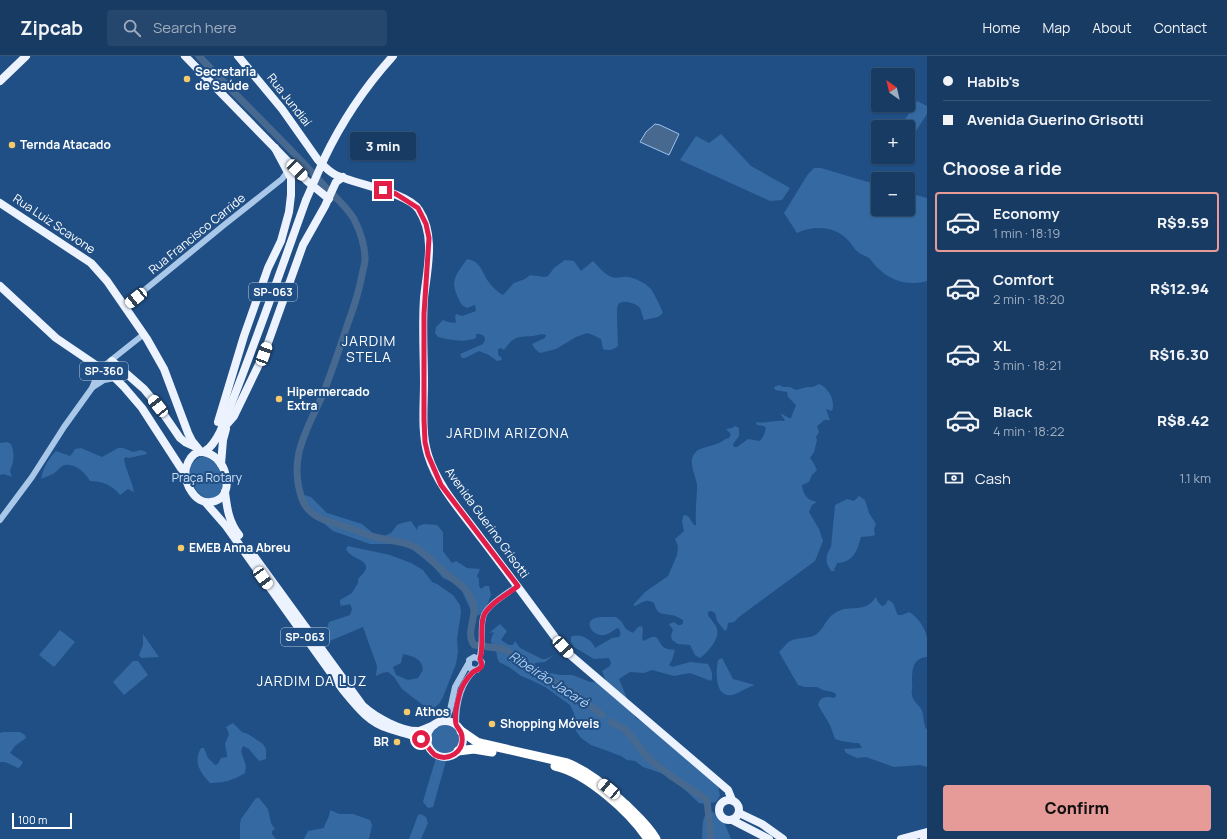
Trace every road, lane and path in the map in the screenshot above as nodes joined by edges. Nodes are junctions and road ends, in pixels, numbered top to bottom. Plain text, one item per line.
1 (26, 56) edge
2 (185, 56) edge
3 (238, 56) edge
4 (393, 56) edge
5 (0, 81) edge
6 (275, 148) junction
7 (321, 160) junction
8 (289, 174) junction
9 (339, 180) junction
10 (307, 181) junction
11 (330, 197) junction
12 (0, 203) edge
13 (0, 286) edge
14 (125, 306) junction
15 (144, 334) junction
16 (112, 361) junction
17 (100, 369) junction
18 (115, 378) junction
19 (135, 380) junction
20 (239, 384) junction
21 (124, 387) junction
22 (92, 388) junction
23 (228, 424) junction
24 (211, 446) junction
25 (200, 450) junction
26 (221, 464) junction
27 (186, 476) junction
28 (225, 492) junction
29 (206, 503) junction
30 (0, 520) edge
31 (518, 586) junction
32 (480, 659) junction
33 (468, 664) junction
34 (475, 670) junction
35 (446, 721) junction
36 (434, 725) junction
37 (458, 728) junction
38 (427, 744) junction
39 (458, 751) junction
40 (722, 786) junction
41 (732, 800) junction
42 (723, 802) junction
43 (739, 813) junction
44 (732, 820) junction
45 (927, 832) edge
46 (927, 838) edge
47 (648, 839) edge
48 (656, 839) edge
49 (769, 839) edge
50 (783, 839) edge
51 (902, 839) edge
52 (924, 839) edge

1 - 5 main road
2 - 6 main road
3 - 7 main road, Rua Jundiaí
4 - 7 main road, SP-063
6 - 8 main road
6 - 10 main road
7 - 9 main road, Avenida Guerino Grisotti
7 - 20 main road, SP-063, bridge
8 - 10 main road
8 - 14 street, Rua Francisco Carride
8 - 24 main road
9 - 11 main road
9 - 31 main road, Avenida Guerino Grisotti
10 - 11 main road
11 - 23 main road
12 - 14 main road, Rua Luiz Scavone
13 - 17 main road, SP-360
14 - 15 main road, Rua Luiz Scavone
15 - 16 street
15 - 25 main road, Rua Luiz Scavone
16 - 17 street
16 - 19 main road
17 - 18 main road, SP-360
17 - 22 street
18 - 21 main road, SP-360
18 - 22 street
19 - 21 main road
19 - 25 main road
20 - 23 main road, SP-063
20 - 24 main road, SP-063
21 - 27 main road, SP-360
22 - 30 street
23 - 26 main road, SP-063
24 - 25 main road, SP-063
25 - 26 main road
25 - 27 main road, SP-063
26 - 28 main road, SP-063
27 - 29 main road, SP-063
28 - 29 main road
28 - 36 main road, SP-063
29 - 38 main road, SP-063
31 - 32 street
31 - 40 main road, Avenida Guerino Grisotti
32 - 33 street
32 - 34 street
33 - 34 street
33 - 35 street
34 - 37 street
35 - 36 main road, SP-063
35 - 37 main road
36 - 38 main road
37 - 39 main road
37 - 48 highway
38 - 39 main road, SP-063
39 - 47 highway, SP-063
40 - 41 main road
40 - 42 main road
41 - 42 main road
41 - 43 main road
42 - 44 main road
43 - 44 main road
43 - 50 main road
44 - 49 main road
45 - 51 main road
46 - 52 main road

